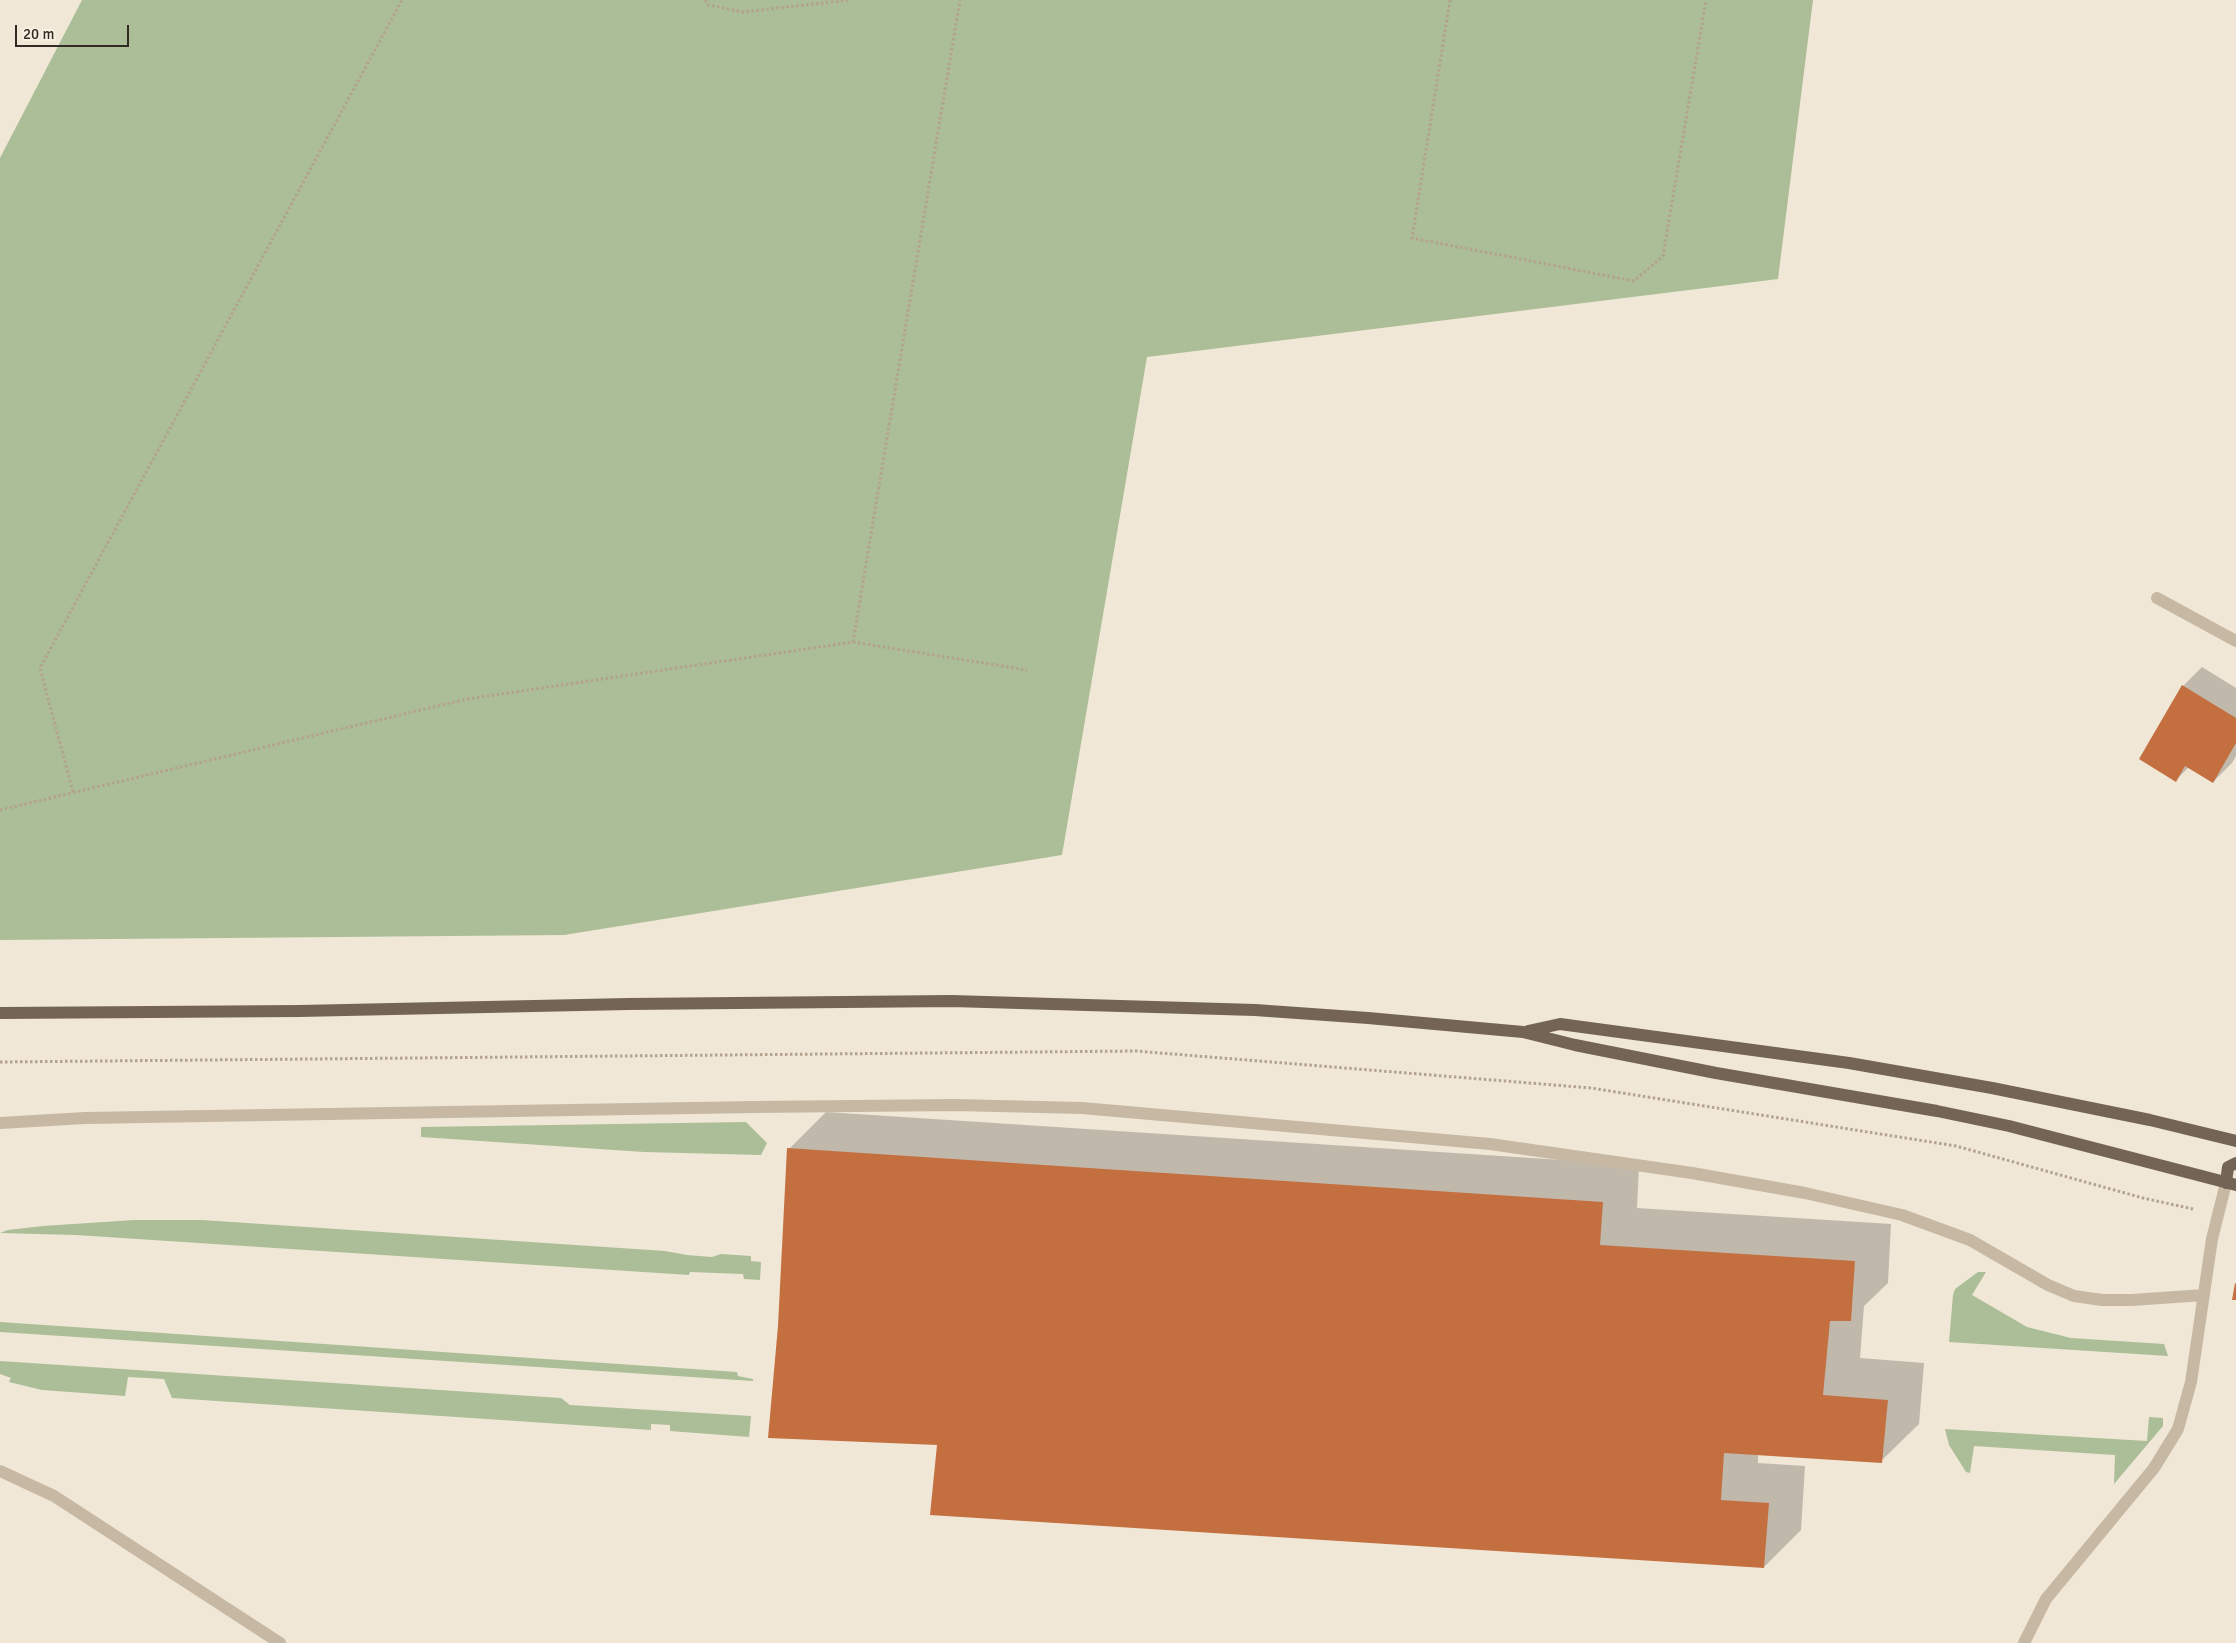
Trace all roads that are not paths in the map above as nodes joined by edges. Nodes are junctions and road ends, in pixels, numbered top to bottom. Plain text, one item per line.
1 (2157, 598) dead end
2 (2236, 642) edge
3 (0, 1013) edge
4 (1523, 1032) junction
5 (0, 1123) edge
6 (2236, 1141) edge
7 (2236, 1163) edge
8 (2231, 1184) edge
9 (2204, 1295) junction
10 (0, 1471) edge
11 (280, 1643) edge
12 (2024, 1643) edge

1 - 2 lane
3 - 4 main road
4 - 6 main road
4 - 8 main road
5 - 9 lane
7 - 8 main road
8 - 9 lane
9 - 12 lane
10 - 11 lane

